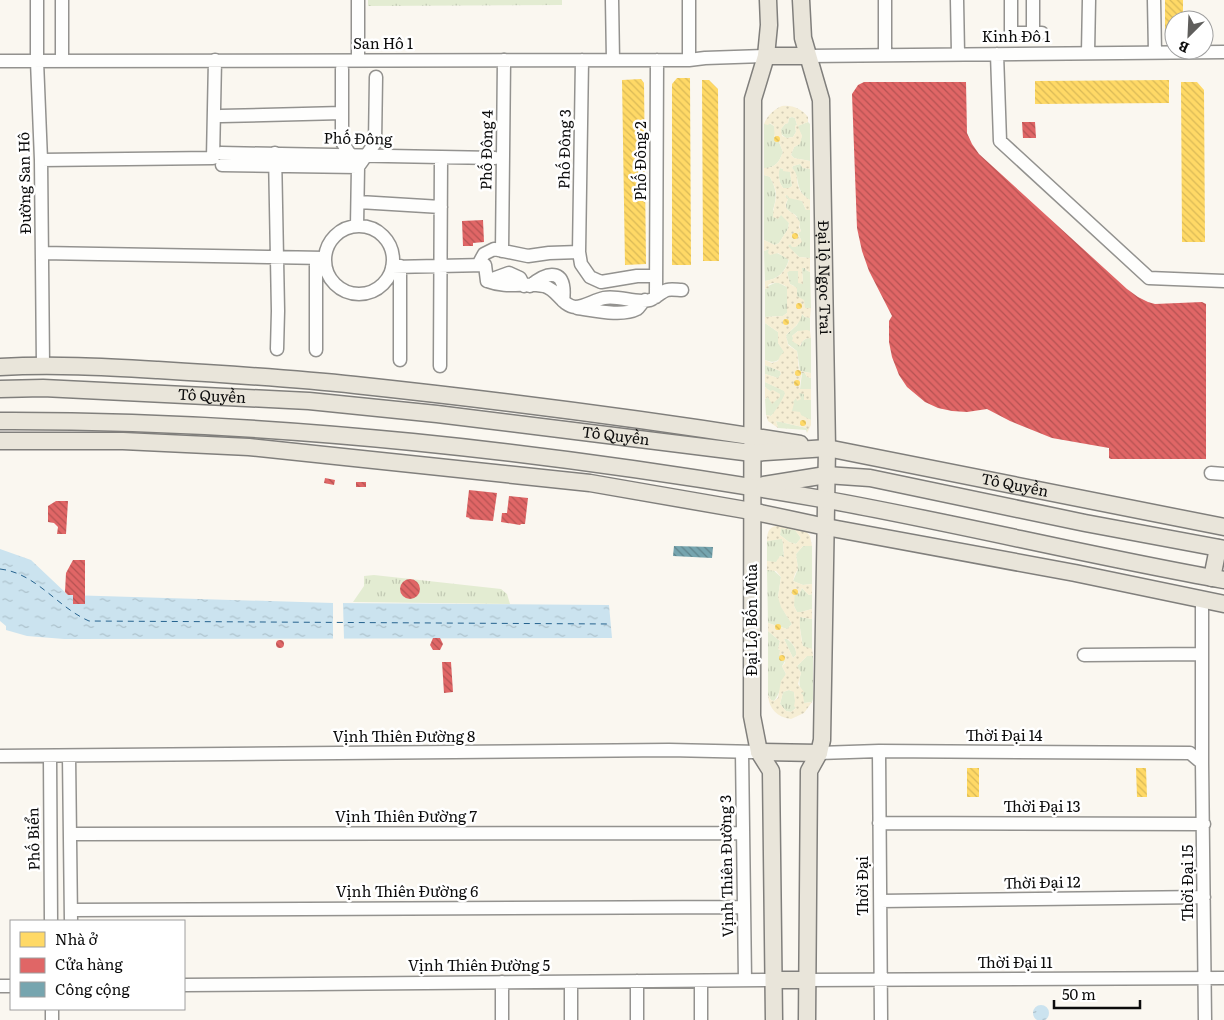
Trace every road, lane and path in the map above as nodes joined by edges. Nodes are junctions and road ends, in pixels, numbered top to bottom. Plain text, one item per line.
1 (37, 0) edge
2 (62, 0) edge
3 (358, 0) edge
4 (612, 0) edge
5 (689, 0) edge
6 (768, 0) edge
7 (801, 0) edge
8 (885, 0) edge
9 (957, 0) edge
10 (1011, 0) edge
11 (1033, 0) edge
12 (1088, 0) edge
13 (1154, 0) edge
14 (1154, 52) junction
15 (1224, 52) edge
16 (958, 53) junction
17 (1088, 53) junction
18 (997, 54) junction
19 (885, 55) junction
20 (766, 56) junction
21 (807, 56) junction
22 (37, 60) junction
23 (62, 60) junction
24 (215, 60) junction
25 (358, 60) junction
26 (504, 60) junction
27 (582, 60) junction
28 (613, 60) junction
29 (657, 60) junction
30 (689, 60) junction
31 (0, 61) edge
32 (342, 69) dead end
33 (376, 77) dead end
34 (342, 114) junction
35 (221, 116) dead end
36 (351, 155) junction
37 (367, 155) junction
38 (441, 157) junction
39 (495, 158) dead end
40 (222, 159) dead end
41 (41, 160) junction
42 (276, 160) junction
43 (358, 167) junction
44 (359, 202) junction
45 (441, 207) junction
46 (357, 226) junction
47 (502, 246) junction
48 (580, 252) junction
49 (42, 254) junction
50 (275, 256) junction
51 (321, 258) junction
52 (478, 265) junction
53 (396, 266) junction
54 (441, 266) junction
55 (657, 269) junction
56 (1224, 281) edge
57 (682, 290) dead end
58 (608, 297) junction
59 (650, 298) junction
60 (568, 304) junction
61 (608, 312) junction
62 (277, 350) dead end
63 (316, 350) dead end
64 (400, 360) dead end
65 (42, 365) junction
66 (440, 366) dead end
67 (0, 367) edge
68 (43, 388) junction
69 (0, 390) edge
70 (0, 421) edge
71 (52, 421) junction
72 (178, 425) junction
73 (752, 436) junction
74 (50, 440) junction
75 (0, 441) edge
76 (177, 444) junction
77 (827, 448) junction
78 (752, 454) junction
79 (826, 475) junction
80 (752, 487) junction
81 (827, 500) junction
82 (751, 510) junction
83 (1085, 523) junction
84 (826, 527) junction
85 (1224, 527) edge
86 (1221, 548) edge
87 (1080, 551) junction
88 (1075, 573) junction
89 (1218, 579) edge
90 (1202, 600) junction
91 (1224, 604) edge
92 (1084, 656) dead end
93 (1205, 662) junction
94 (742, 752) junction
95 (759, 752) junction
96 (879, 752) junction
97 (819, 753) junction
98 (0, 756) edge
99 (50, 756) junction
100 (70, 756) junction
101 (1202, 763) junction
102 (879, 823) junction
103 (1204, 824) junction
104 (743, 833) junction
105 (70, 834) junction
106 (1204, 897) junction
107 (880, 901) junction
108 (743, 907) junction
109 (71, 916) edge
110 (51, 920) edge
111 (1205, 978) junction
112 (1224, 978) edge
113 (745, 980) junction
114 (774, 980) junction
115 (807, 980) junction
116 (880, 980) junction
117 (637, 981) junction
118 (701, 981) junction
119 (502, 982) junction
120 (571, 982) junction
121 (185, 985) edge
122 (502, 1020) edge
123 (571, 1020) edge
124 (637, 1020) edge
125 (702, 1020) edge
126 (774, 1020) edge
127 (807, 1020) edge
128 (881, 1020) edge
129 (1205, 1020) edge

1 - 22 street, Đường San Hô
2 - 23 street
3 - 25 street
4 - 28 street
5 - 30 street
6 - 20 main road
7 - 21 main road, Đại lộ Ngọc Trai
8 - 19 street
9 - 16 street
10 - 11 street
12 - 17 street
13 - 14 street
14 - 15 street, Kinh Đô 1
14 - 17 street, Kinh Đô 1
16 - 18 street, Kinh Đô 1
16 - 19 street, Kinh Đô 1
17 - 18 street, Kinh Đô 1
18 - 56 street
19 - 21 street, Kinh Đô 1
20 - 21 main road
20 - 30 street, San Hô 1
20 - 73 main road
21 - 77 main road, Đại lộ Ngọc Trai
22 - 23 street, San Hô 1
22 - 31 street, San Hô 1
22 - 41 street, Đường San Hô
23 - 24 street, San Hô 1
24 - 25 street, San Hô 1
24 - 41 street
25 - 26 street, San Hô 1
26 - 27 street, San Hô 1
26 - 47 street, Phố Đông 4
27 - 28 street, San Hô 1
27 - 48 street, Phố Đông 3
28 - 29 street, San Hô 1
29 - 30 street, San Hô 1
29 - 55 street, Phố Đông 2
32 - 34 street
33 - 37 street
34 - 35 street
34 - 36 street
36 - 37 street, Phố Đông
36 - 42 street, Phố Đông
36 - 43 street
37 - 38 street, Phố Đông
37 - 43 street
38 - 39 street, Phố Đông
38 - 45 street
40 - 42 street
41 - 49 street, Đường San Hô
42 - 43 street
42 - 50 street
43 - 44 street
44 - 45 street
44 - 46 street
45 - 54 street
46 - 51 street
46 - 53 street
47 - 48 street
47 - 52 street
48 - 55 street
49 - 50 street
49 - 65 street, Đường San Hô
50 - 51 street
50 - 62 street
51 - 53 street
51 - 63 street
52 - 54 street
52 - 60 street
53 - 54 street
53 - 64 street
54 - 66 street
55 - 59 street, Phố Đông 2
57 - 59 street
58 - 59 street
58 - 60 street
58 - 61 street
59 - 61 street
60 - 61 street
65 - 67 main road
65 - 68 main road
65 - 73 main road
68 - 69 main road, Tô Quyền
68 - 78 main road, Tô Quyền
70 - 71 main road, Tô Quyền
71 - 72 main road, Tô Quyền
71 - 74 main road
72 - 76 main road
72 - 80 main road, Tô Quyền
73 - 77 main road
73 - 78 main road
74 - 75 main road
74 - 76 main road
76 - 82 main road
77 - 78 main road, Tô Quyền
77 - 79 main road, Đại lộ Ngọc Trai
77 - 85 main road, Tô Quyền
78 - 80 main road
79 - 80 main road, Tô Quyền
79 - 81 main road, Đại lộ Ngọc Trai
79 - 83 main road, Tô Quyền
80 - 81 main road, Tô Quyền
80 - 82 main road, Đại Lộ Bốn Mùa
81 - 84 main road
81 - 87 main road, Tô Quyền
82 - 84 main road
82 - 95 main road, Đại Lộ Bốn Mùa
83 - 86 main road, Tô Quyền
83 - 87 main road
84 - 88 main road
84 - 97 main road
86 - 89 main road
87 - 88 main road
87 - 89 main road, Tô Quyền
88 - 90 main road
90 - 91 main road
90 - 93 street, Thời Đại 15
92 - 93 street
93 - 101 street, Thời Đại 15
94 - 95 street, Vịnh Thiên Đường 8
94 - 100 street, Vịnh Thiên Đường 8
94 - 104 street, Vịnh Thiên Đường 3
95 - 97 main road
95 - 114 main road, Đại Lộ Bốn Mùa
96 - 97 street, Thời Đại 14
96 - 101 street, Thời Đại 14
96 - 102 street, Thời Đại
97 - 115 main road
98 - 99 street, Vịnh Thiên Đường 8
99 - 100 street, Vịnh Thiên Đường 8
99 - 110 street, Phố Biển
100 - 105 street
101 - 103 street, Thời Đại 15
102 - 103 street, Thời Đại 13
102 - 107 street, Thời Đại
103 - 106 street, Thời Đại 15
104 - 105 street, Vịnh Thiên Đường 7
104 - 108 street, Vịnh Thiên Đường 3
105 - 109 street
106 - 107 street, Thời Đại 12
106 - 111 street, Thời Đại 15
107 - 116 street, Thời Đại
108 - 109 street, Vịnh Thiên Đường 6
108 - 113 street, Vịnh Thiên Đường 3
111 - 112 street, Thời Đại 11
111 - 116 street, Thời Đại 11
111 - 129 street, Thời Đại 15
113 - 114 street, Vịnh Thiên Đường 5
113 - 118 street, Vịnh Thiên Đường 5
114 - 115 main road
114 - 126 main road, Đại Lộ Bốn Mùa
115 - 116 street, Thời Đại 11
115 - 127 main road
116 - 128 street, Thời Đại
117 - 118 street, Vịnh Thiên Đường 5
117 - 120 street, Vịnh Thiên Đường 5
117 - 124 street
118 - 125 street
119 - 120 street, Vịnh Thiên Đường 5
119 - 121 street, Vịnh Thiên Đường 5
119 - 122 street
120 - 123 street

